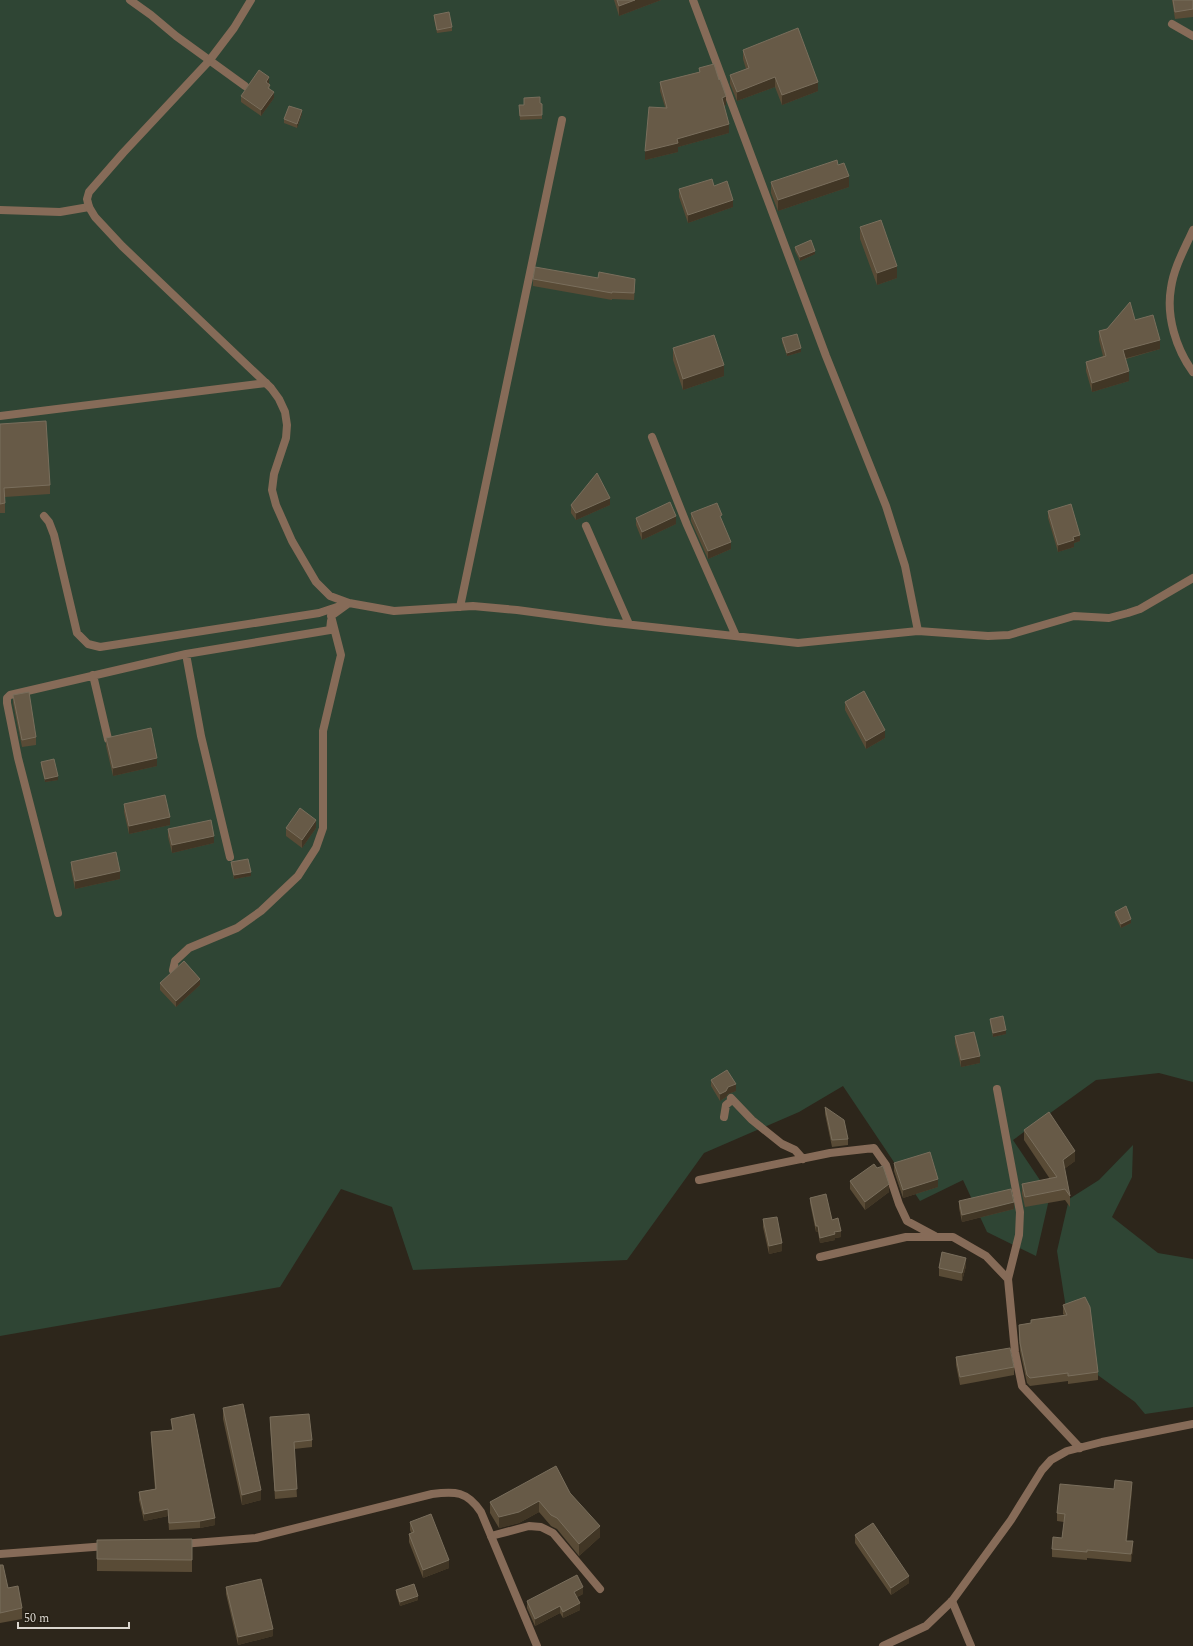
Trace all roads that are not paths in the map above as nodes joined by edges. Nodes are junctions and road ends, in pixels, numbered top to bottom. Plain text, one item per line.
1 (130, 0) edge
2 (251, 0) edge
3 (693, 0) edge
4 (1172, 24) dead end
5 (1193, 36) edge
6 (209, 60) junction
7 (245, 86) dead end
8 (562, 120) dead end
9 (89, 207) junction
10 (0, 210) edge
11 (1193, 230) edge
12 (1193, 372) edge
13 (266, 383) junction
14 (0, 416) edge
15 (652, 437) dead end
16 (44, 516) dead end
17 (586, 526) dead end
18 (1193, 578) edge
19 (349, 603) junction
20 (460, 607) junction
21 (331, 616) junction
22 (629, 624) junction
23 (918, 631) junction
24 (736, 636) junction
25 (186, 654) junction
26 (93, 675) junction
27 (108, 739) edge
28 (230, 857) dead end
29 (58, 913) dead end
30 (173, 970) edge
31 (997, 1089) dead end
32 (724, 1117) dead end
33 (803, 1158) junction
34 (699, 1180) dead end
35 (935, 1236) junction
36 (820, 1257) dead end
37 (1008, 1279) junction
38 (1193, 1424) edge
39 (1080, 1448) junction
40 (491, 1536) junction
41 (172, 1544) edge
42 (119, 1546) edge
43 (0, 1554) edge
44 (600, 1589) dead end
45 (952, 1601) junction
46 (537, 1646) edge
47 (884, 1646) edge
48 (971, 1646) edge

1 - 6 street
2 - 6 street
3 - 23 street
4 - 5 street
6 - 7 street
6 - 9 street
8 - 20 street
9 - 10 street
9 - 13 street
11 - 12 street
13 - 14 street
13 - 19 street
15 - 24 street
16 - 19 street
17 - 22 street
18 - 23 street
19 - 20 street
19 - 21 street
20 - 22 street
21 - 25 street
21 - 30 street
22 - 24 street
23 - 24 street
25 - 26 street
25 - 28 street
26 - 27 street
26 - 29 street
31 - 37 street
32 - 33 street
33 - 34 street
33 - 35 street
35 - 36 street
35 - 37 street
37 - 39 street
38 - 39 street
39 - 45 street
40 - 41 street
40 - 44 street
40 - 46 street
42 - 43 street
45 - 47 street
45 - 48 street

